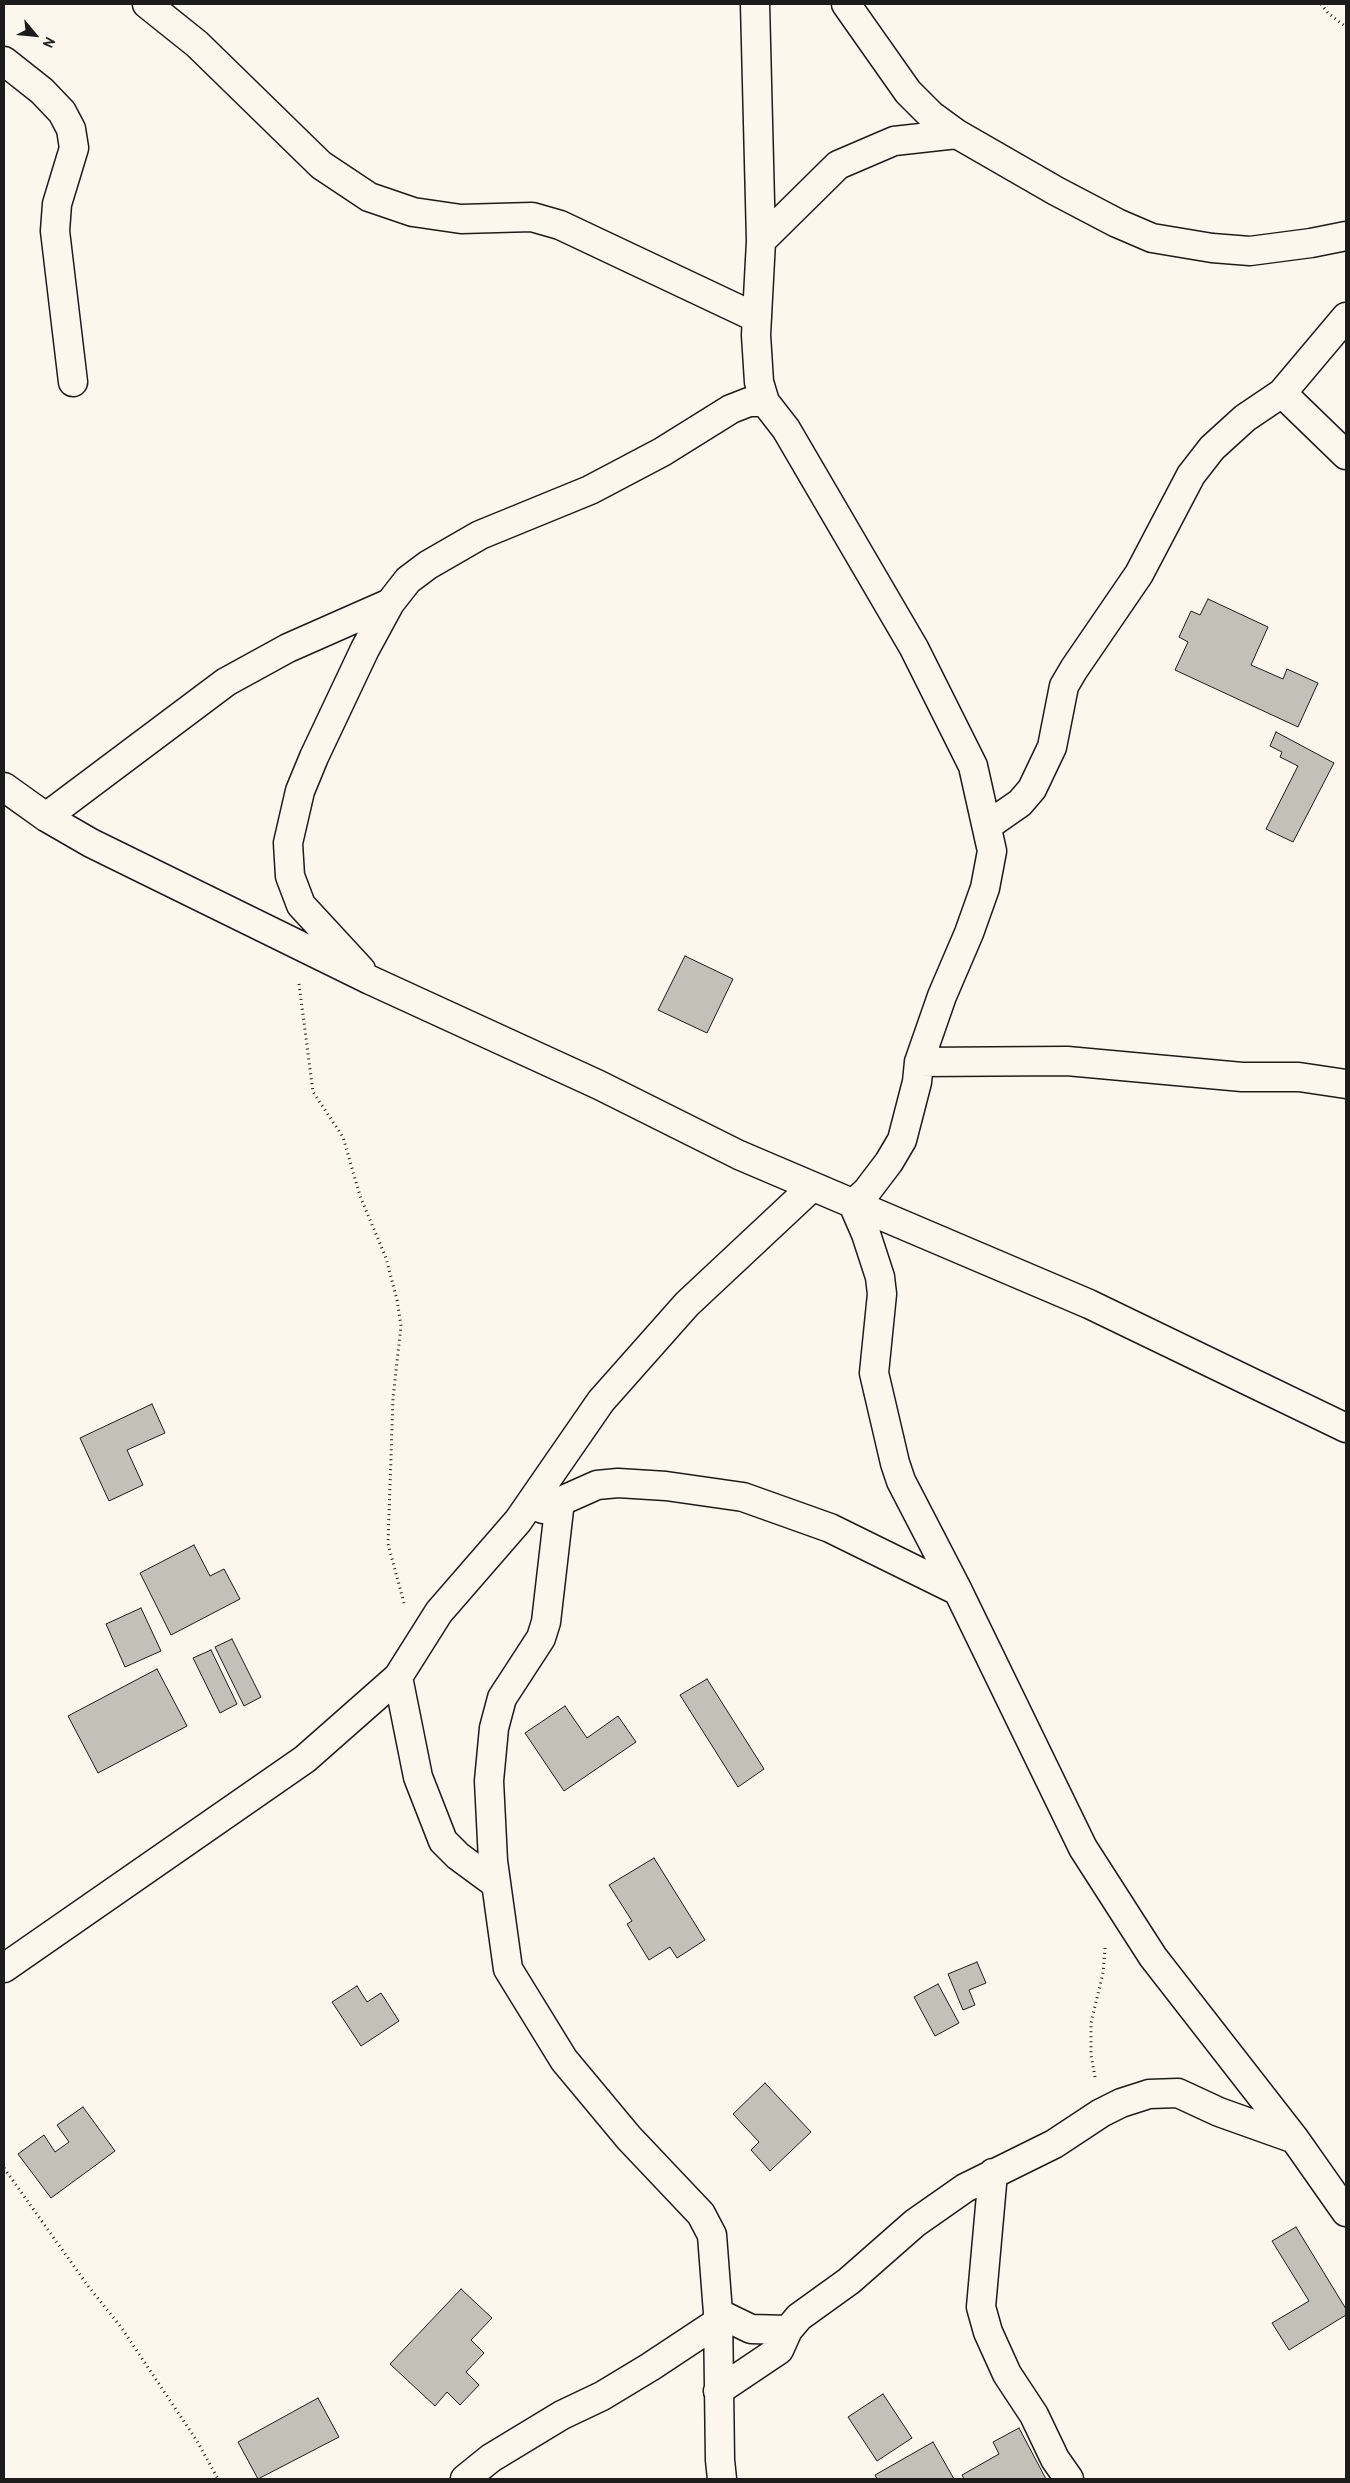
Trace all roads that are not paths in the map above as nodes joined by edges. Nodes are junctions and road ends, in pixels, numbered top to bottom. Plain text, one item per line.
1 (146, 4) edge
2 (755, 4) edge
3 (846, 4) edge
4 (4, 62) edge
5 (957, 134) junction
6 (1346, 236) edge
7 (761, 241) junction
8 (1346, 317) edge
9 (757, 318) junction
10 (73, 382) dead end
11 (1282, 393) junction
12 (765, 402) junction
13 (1346, 455) edge
14 (390, 603) junction
15 (4, 787) edge
16 (46, 817) junction
17 (987, 826) junction
18 (370, 980) junction
19 (919, 1062) junction
20 (1346, 1084) edge
21 (812, 1187) junction
22 (853, 1204) junction
23 (1346, 1428) edge
24 (560, 1502) junction
25 (518, 1521) junction
26 (958, 1591) junction
27 (398, 1678) junction
28 (496, 1884) junction
29 (4, 1968) edge
30 (1294, 2138) junction
31 (993, 2173) junction
32 (1346, 2212) edge
33 (718, 2318) junction
34 (788, 2330) junction
35 (718, 2391) junction
36 (465, 2479) edge
37 (722, 2479) edge
38 (1069, 2479) edge

1 - 9 street
2 - 7 street
3 - 5 street
4 - 10 street
5 - 6 street
5 - 7 street
7 - 9 street
8 - 11 street
9 - 12 street
11 - 13 street
11 - 17 street
12 - 14 street
12 - 17 street
14 - 16 street
14 - 18 street
15 - 16 street
16 - 18 street
17 - 19 street
18 - 21 street
19 - 20 street
19 - 22 street
21 - 22 street
21 - 25 street
22 - 23 street
22 - 26 street
24 - 25 street
24 - 26 street
24 - 28 street
25 - 27 street
26 - 30 street
27 - 28 street
27 - 29 street
28 - 33 street
30 - 31 street
30 - 32 street
31 - 34 street
31 - 38 street
33 - 34 street
33 - 35 street
33 - 36 street
34 - 35 street
35 - 37 street

